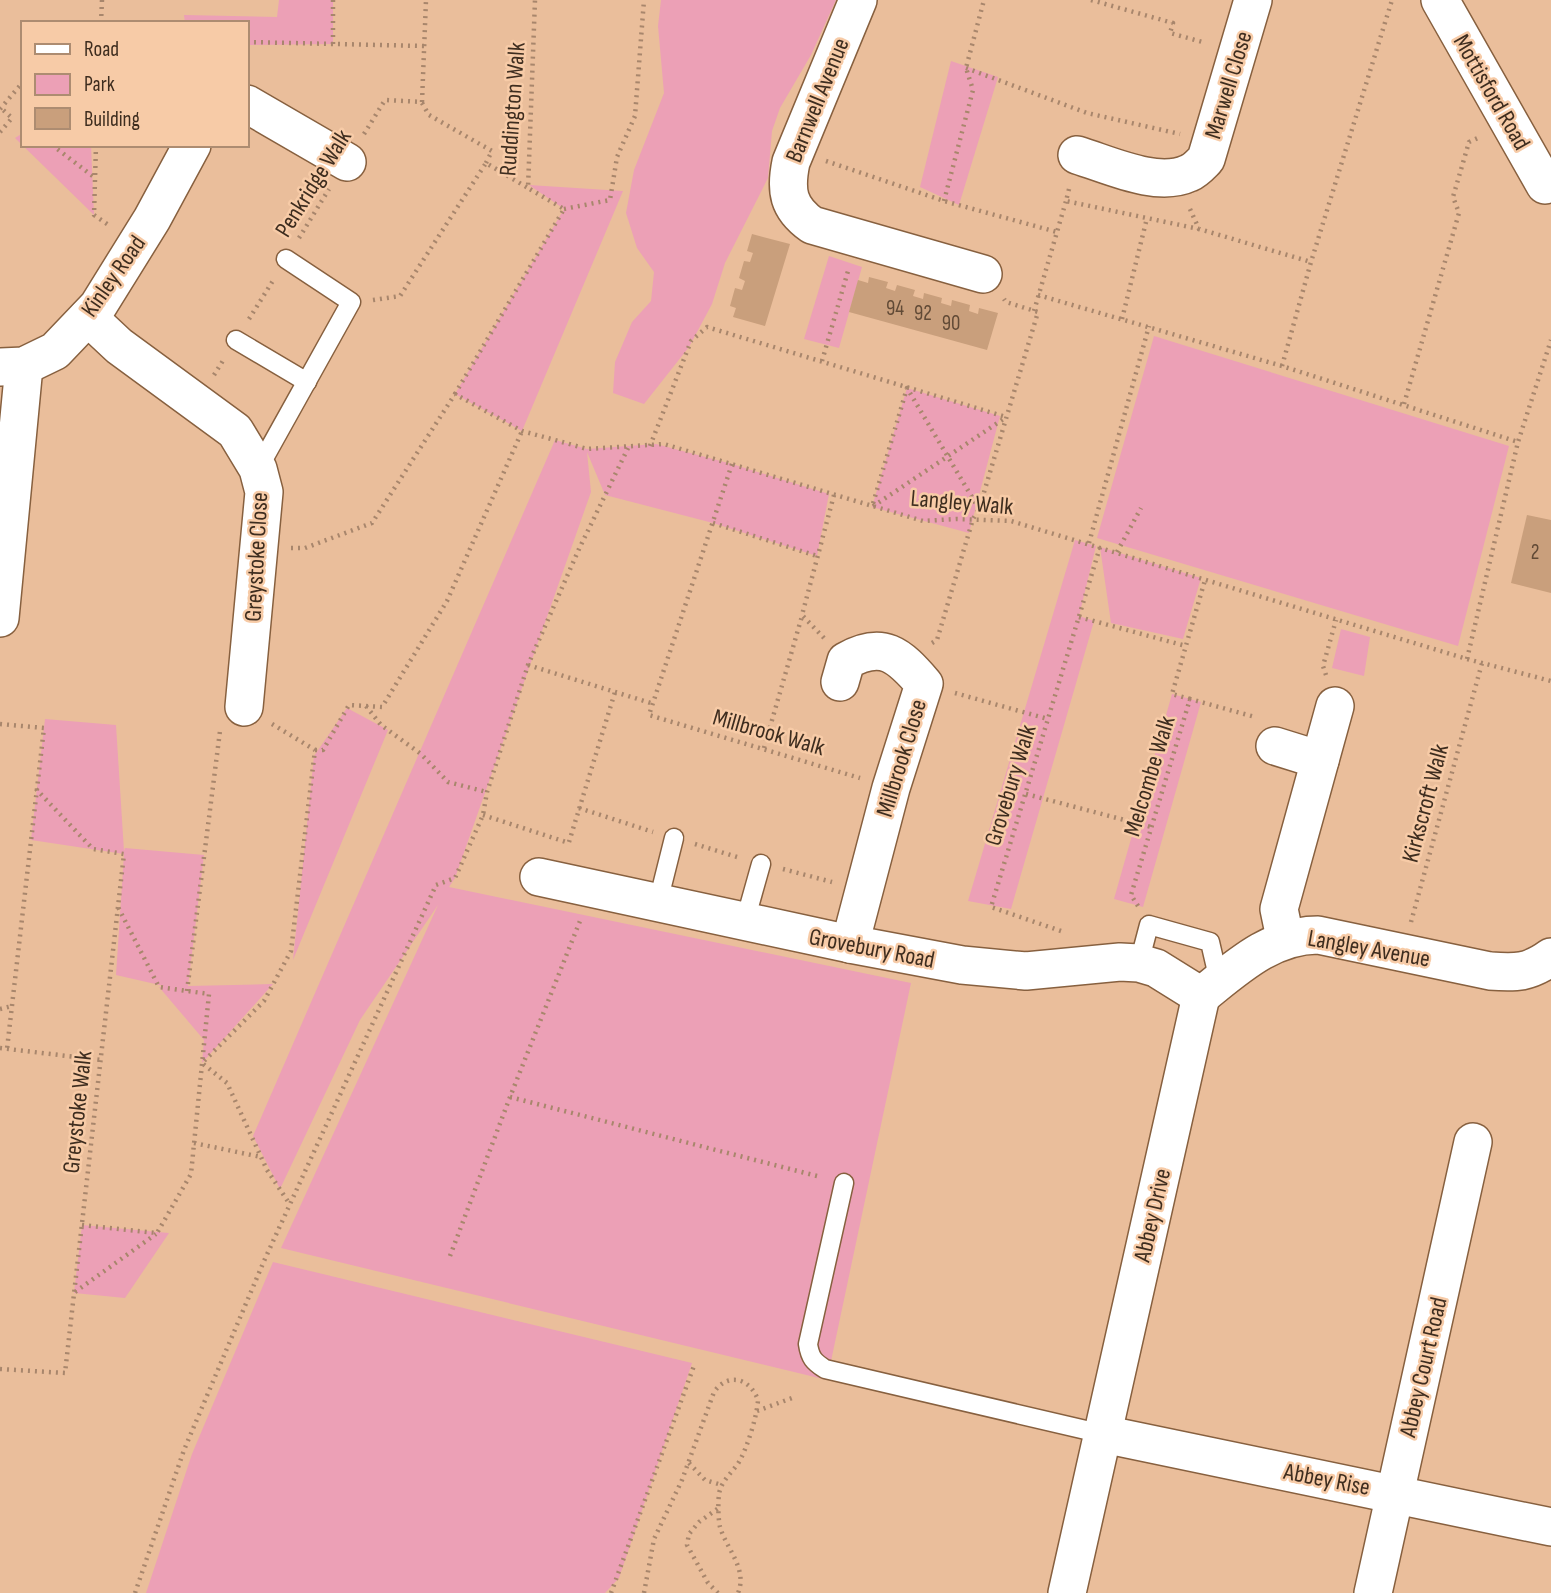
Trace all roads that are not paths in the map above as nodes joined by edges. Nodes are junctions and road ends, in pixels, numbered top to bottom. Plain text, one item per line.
1 (858, 0) edge
2 (1253, 0) edge
3 (1440, 0) edge
4 (248, 105) edge
5 (191, 147) edge
6 (1077, 155) dead end
7 (346, 162) road end
8 (1545, 185) dead end
9 (286, 259) road end
10 (983, 274) road end
11 (88, 317) junction
12 (236, 340) road end
13 (12, 367) edge
14 (307, 382) junction
15 (258, 470) junction
16 (0, 618) edge
17 (843, 671) road end
18 (1335, 706) road end
19 (244, 707) road end
20 (1275, 746) road end
21 (1320, 760) junction
22 (674, 838) road end
23 (761, 864) road end
24 (561, 881) road end
25 (657, 902) junction
26 (745, 921) junction
27 (1285, 938) junction
28 (850, 944) junction
29 (1551, 957) edge
30 (1139, 963) junction
31 (1210, 989) junction
32 (1473, 1142) dead end
33 (844, 1183) road end
34 (1103, 1434) junction
35 (1395, 1493) junction
36 (1551, 1527) edge
37 (1067, 1593) edge
38 (1373, 1593) edge

1 - 10 street, Barnwell Avenue
2 - 6 street, Marwell Close
3 - 8 street, Mottisford Road
4 - 7 street
5 - 11 street, Kinley Road
9 - 14 lane
11 - 13 street, Kinley Road
11 - 15 street, Greystoke Close
12 - 14 lane
13 - 16 street
14 - 15 lane
15 - 19 street, Greystoke Close
17 - 28 street, Millbrook Close
18 - 21 street
20 - 21 street
21 - 27 street
22 - 25 lane
23 - 26 lane
24 - 25 street, Grovebury Road
25 - 26 street, Grovebury Road
26 - 28 street, Grovebury Road
27 - 29 street, Langley Avenue
27 - 31 street, Langley Avenue
28 - 30 street, Grovebury Road
30 - 31 street, Grovebury Road
30 - 31 lane
31 - 34 street, Abbey Drive
32 - 35 street, Abbey Court Road
33 - 34 lane
34 - 35 street, Abbey Rise
34 - 37 street, Abbey Drive
35 - 36 street, Abbey Rise
35 - 38 street, Abbey Court Road

